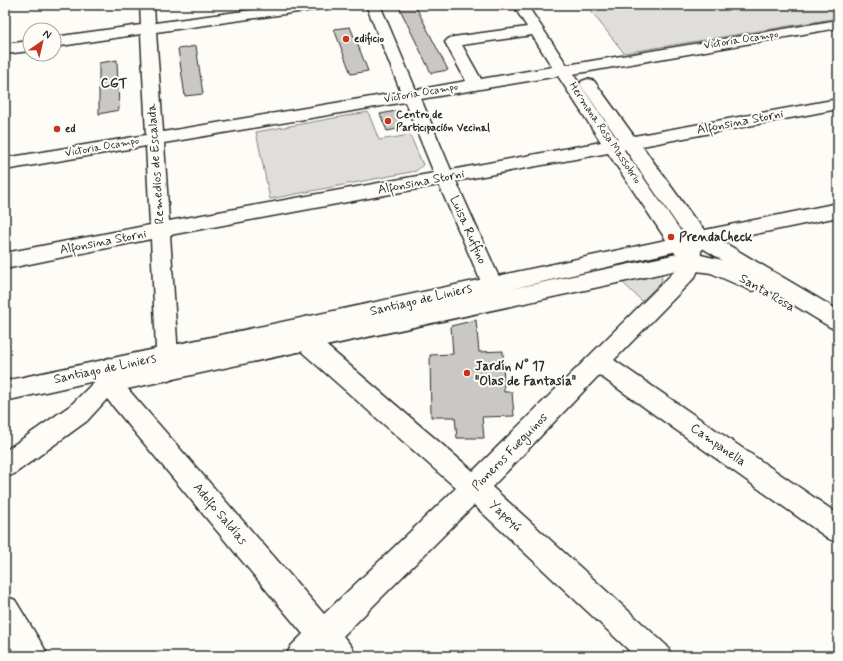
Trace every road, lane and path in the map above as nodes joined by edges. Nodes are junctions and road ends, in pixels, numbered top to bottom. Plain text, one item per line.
1 (147, 5) edge
2 (320, 5) edge
3 (373, 5) edge
4 (520, 5) edge
5 (535, 5) edge
6 (838, 24) edge
7 (148, 29) junction
8 (535, 30) junction
9 (62, 41) edge
10 (22, 47) edge
11 (5, 49) edge
12 (570, 68) junction
13 (476, 84) junction
14 (410, 95) junction
15 (838, 104) edge
16 (154, 138) junction
17 (631, 142) junction
18 (612, 146) junction
19 (5, 164) edge
20 (445, 178) junction
21 (838, 210) edge
22 (161, 230) junction
23 (691, 248) junction
24 (5, 261) edge
25 (653, 267) junction
26 (674, 286) junction
27 (495, 292) junction
28 (838, 321) edge
29 (308, 333) junction
30 (838, 336) edge
31 (598, 361) junction
32 (167, 363) junction
33 (108, 375) junction
34 (5, 391) edge
35 (5, 406) edge
36 (5, 466) edge
37 (474, 488) junction
38 (838, 530) edge
39 (5, 610) edge
40 (322, 634) junction
41 (33, 656) edge
42 (301, 656) edge
43 (341, 656) edge
44 (657, 656) edge

1 - 7 street, Remedios de Escalada
2 - 7 street
3 - 14 street, Luisa Ruffino
4 - 8 street, Hermana Rosa Massobrio
5 - 12 street, Hermana Rosa Massobrio
6 - 12 street, Victoria Ocampo
7 - 9 street
7 - 16 street, Remedios de Escalada
8 - 12 street, Hermana Rosa Massobrio
8 - 13 street
10 - 11 street
12 - 13 street, Victoria Ocampo
12 - 17 street, Hermana Rosa Massobrio
12 - 18 street, Hermana Rosa Massobrio
13 - 14 street, Victoria Ocampo
14 - 16 street, Victoria Ocampo
14 - 20 street, Luisa Ruffino
15 - 17 street, Alfonsina Storni
16 - 19 street, Victoria Ocampo
16 - 22 street, Remedios de Escalada
17 - 18 street, Alfonsina Storni
17 - 23 street, Hermana Rosa Massobrio
18 - 20 street, Alfonsina Storni
18 - 23 street, Hermana Rosa Massobrio
20 - 22 street, Alfonsina Storni
20 - 27 street, Luisa Ruffino
21 - 23 street, Santiago de Liniers
22 - 24 street, Alfonsina Storni
22 - 32 street, Remedios de Escalada
23 - 25 street, Santiago de Liniers
23 - 26 street, Pioneros Fueguinos
23 - 27 street, Santiago de Liniers
23 - 28 street, Santa Rosa
23 - 30 street, Santa Rosa
25 - 26 street, Santiago de Liniers
25 - 27 street, Santiago de Liniers
26 - 31 street, Pioneros Fueguinos
27 - 29 street, Santiago de Liniers
29 - 32 street, Santiago de Liniers
29 - 37 street, Yapeyú
31 - 37 street, Pioneros Fueguinos
31 - 38 street, Campanella
32 - 33 street, Santiago de Liniers
33 - 34 street, Santiago de Liniers
33 - 35 street, Santiago de Liniers
33 - 36 street
33 - 40 street, Adolfo Saldías
37 - 40 street, Pioneros Fueguinos
37 - 44 street, Yapeyú
39 - 41 street
40 - 42 street, Pioneros Fueguinos
40 - 43 street, Adolfo Saldías

